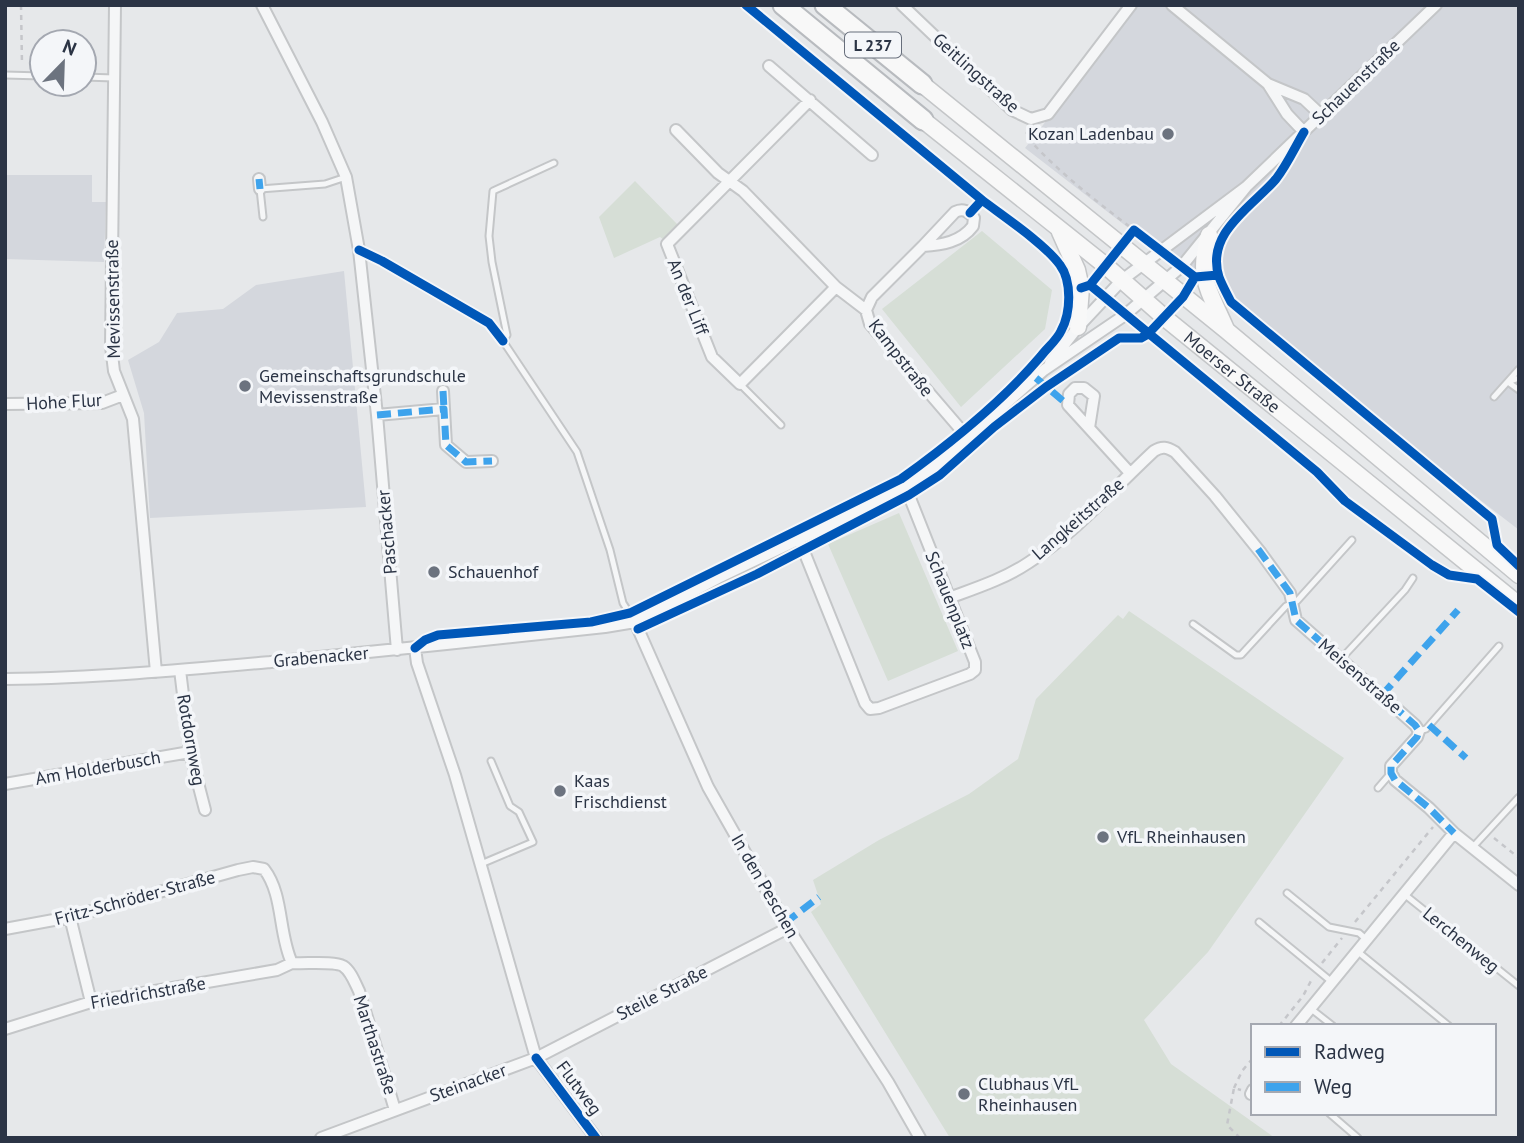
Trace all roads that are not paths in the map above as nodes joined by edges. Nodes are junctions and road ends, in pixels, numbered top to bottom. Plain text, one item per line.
1 (115, 5) edge
2 (262, 5) edge
3 (783, 5) edge
4 (825, 5) edge
5 (902, 5) edge
6 (1131, 5) edge
7 (1171, 5) edge
8 (1436, 5) edge
9 (769, 66) dead end
10 (5, 75) edge
11 (28, 75) edge
12 (98, 77) edge
13 (114, 78) junction
14 (922, 84) joint
15 (1268, 84) junction
16 (810, 100) junction
17 (1321, 115) junction
18 (923, 120) joint
19 (676, 130) dead end
20 (1304, 132) junction
21 (872, 155) dead end
22 (554, 163) dead end
23 (346, 177) junction
24 (729, 183) junction
25 (1246, 187) junction
26 (263, 217) dead end
27 (1059, 230) junction
28 (1209, 234) junction
29 (923, 246) junction
30 (1142, 264) junction
31 (1122, 280) junction
32 (1164, 281) junction
33 (835, 287) junction
34 (1143, 298) junction
35 (866, 310) junction
36 (1077, 327) junction
37 (1226, 330) junction
38 (1519, 369) edge
39 (1044, 370) junction
40 (1519, 378) edge
41 (1508, 382) junction
42 (740, 384) junction
43 (1519, 390) edge
44 (443, 391) dead end
45 (123, 395) junction
46 (1494, 397) dead end
47 (5, 404) edge
48 (444, 410) junction
49 (377, 415) junction
50 (781, 425) dead end
51 (1089, 428) dead end
52 (968, 438) junction
53 (1167, 447) joint
54 (492, 461) dead end
55 (1130, 473) junction
56 (906, 488) junction
57 (799, 538) junction
58 (1352, 540) dead end
59 (1519, 575) edge
60 (1413, 578) dead end
61 (949, 598) junction
62 (1292, 604) junction
63 (1519, 606) edge
64 (635, 622) junction
65 (1193, 624) dead end
66 (1499, 646) dead end
67 (415, 648) junction
68 (397, 650) junction
69 (1341, 660) junction
70 (180, 670) junction
71 (156, 672) junction
72 (5, 679) edge
73 (1419, 731) junction
74 (190, 752) junction
75 (491, 761) dead end
76 (1391, 773) junction
77 (5, 784) edge
78 (1378, 788) dead end
79 (1519, 797) edge
80 (205, 810) dead end
81 (1454, 833) junction
82 (1472, 848) junction
83 (481, 864) junction
84 (1519, 885) edge
85 (1287, 893) dead end
86 (1404, 894) junction
87 (70, 917) junction
88 (1259, 922) dead end
89 (788, 928) junction
90 (5, 929) edge
91 (1367, 940) junction
92 (1357, 951) junction
93 (292, 963) junction
94 (1332, 982) junction
95 (1519, 986) edge
96 (91, 1002) junction
97 (1310, 1008) junction
98 (1298, 1024) edge
99 (1330, 1024) edge
100 (1447, 1024) edge
101 (5, 1029) edge
102 (536, 1058) junction
103 (396, 1110) junction
104 (1331, 1115) edge
105 (321, 1138) edge
106 (596, 1138) edge
107 (920, 1138) edge
108 (1358, 1138) edge

1 - 13 street, Mevissenstraße
2 - 23 street, Paschacker
3 - 18 highway, Moerser Straße / L 237
4 - 14 highway, Moerser Straße / L 237
5 - 6 street, Geitlingstraße
7 - 15 street
8 - 17 street, Schauenstraße
9 - 16 street
10 - 11 lane
12 - 13 lane
13 - 45 street, Mevissenstraße
14 - 30 main road, Moerser Straße / L 237
15 - 17 street
15 - 20 street
16 - 21 street
16 - 24 street, An der Liff
17 - 20 street, Schauenstraße
18 - 27 main road, Moerser Straße / L 237
19 - 24 street
20 - 25 street, Schauenstraße
22 - 64 lane
23 - 26 lane
23 - 49 street, Paschacker
24 - 33 street
24 - 42 street, An der Liff
25 - 28 street, Schauenstraße
25 - 30 street, Schauenstraße
27 - 31 main road, Moerser Straße / L 237
27 - 36 main road
28 - 32 street, Schauenstraße
28 - 37 main road
29 - 29 street, Kampstraße
29 - 35 street, Kampstraße
30 - 31 street, Schauenstraße
30 - 32 main road, Moerser Straße / L 237
31 - 34 main road, Moerser Straße / L 237
31 - 36 street, Schauenstraße
32 - 34 street, Schauenstraße
32 - 37 main road, Moerser Straße / L 237
33 - 35 street
33 - 42 street
34 - 39 street, Schauenstraße
34 - 63 main road, Moerser Straße / L 237
35 - 52 street, Kampstraße
36 - 39 street, Schauenstraße
37 - 59 main road, Moerser Straße / L 237
38 - 41 lane
39 - 52 street, Schauenstraße
40 - 41 lane
41 - 43 lane
41 - 46 lane
42 - 50 lane, An der Liff
44 - 48 street
45 - 47 street, Hohe Flur
45 - 71 street, Mevissenstraße
48 - 49 street
48 - 54 street
49 - 68 street, Paschacker
51 - 55 street, Langkeitstraße
52 - 56 street, Schauenstraße
53 - 55 street, Langkeitstraße
53 - 62 street, Meisenstraße
55 - 61 street, Langkeitstraße
56 - 57 street, Schauenstraße
56 - 61 street, Schauenplatz
57 - 61 street, Schauenplatz
57 - 64 street, Schauenstraße
58 - 62 lane
60 - 69 lane
62 - 65 lane
62 - 69 street, Meisenstraße
64 - 67 street, Grabenacker
64 - 89 street, In den Peschen
66 - 73 lane
67 - 68 street, Grabenacker
67 - 83 street, Flutweg
68 - 70 street, Grabenacker
69 - 73 street, Meisenstraße
70 - 71 street, Grabenacker
70 - 74 street, Rotdornweg
71 - 72 street, Grabenacker
73 - 76 street
74 - 77 street, Am Holderbusch
74 - 80 street, Rotdornweg
75 - 83 lane
76 - 78 lane
76 - 81 street
79 - 82 lane
81 - 82 street
81 - 86 street
82 - 84 street
83 - 102 street, Flutweg
85 - 91 lane
86 - 91 street
86 - 95 lane, Lerchenweg
87 - 90 street, Fritz-Schröder-Straße
87 - 93 street, Fritz-Schröder-Straße
87 - 96 street
88 - 94 lane
89 - 102 street, Steile Straße
89 - 107 street, In den Peschen
91 - 92 street
92 - 94 street
92 - 100 lane
93 - 96 street, Friedrichstraße
93 - 103 street, Marthastraße
94 - 97 street
96 - 101 street, Friedrichstraße
97 - 98 street
97 - 99 lane
102 - 103 street, Steinacker
102 - 106 street, Flutweg
103 - 105 street, Steinacker
104 - 108 lane

